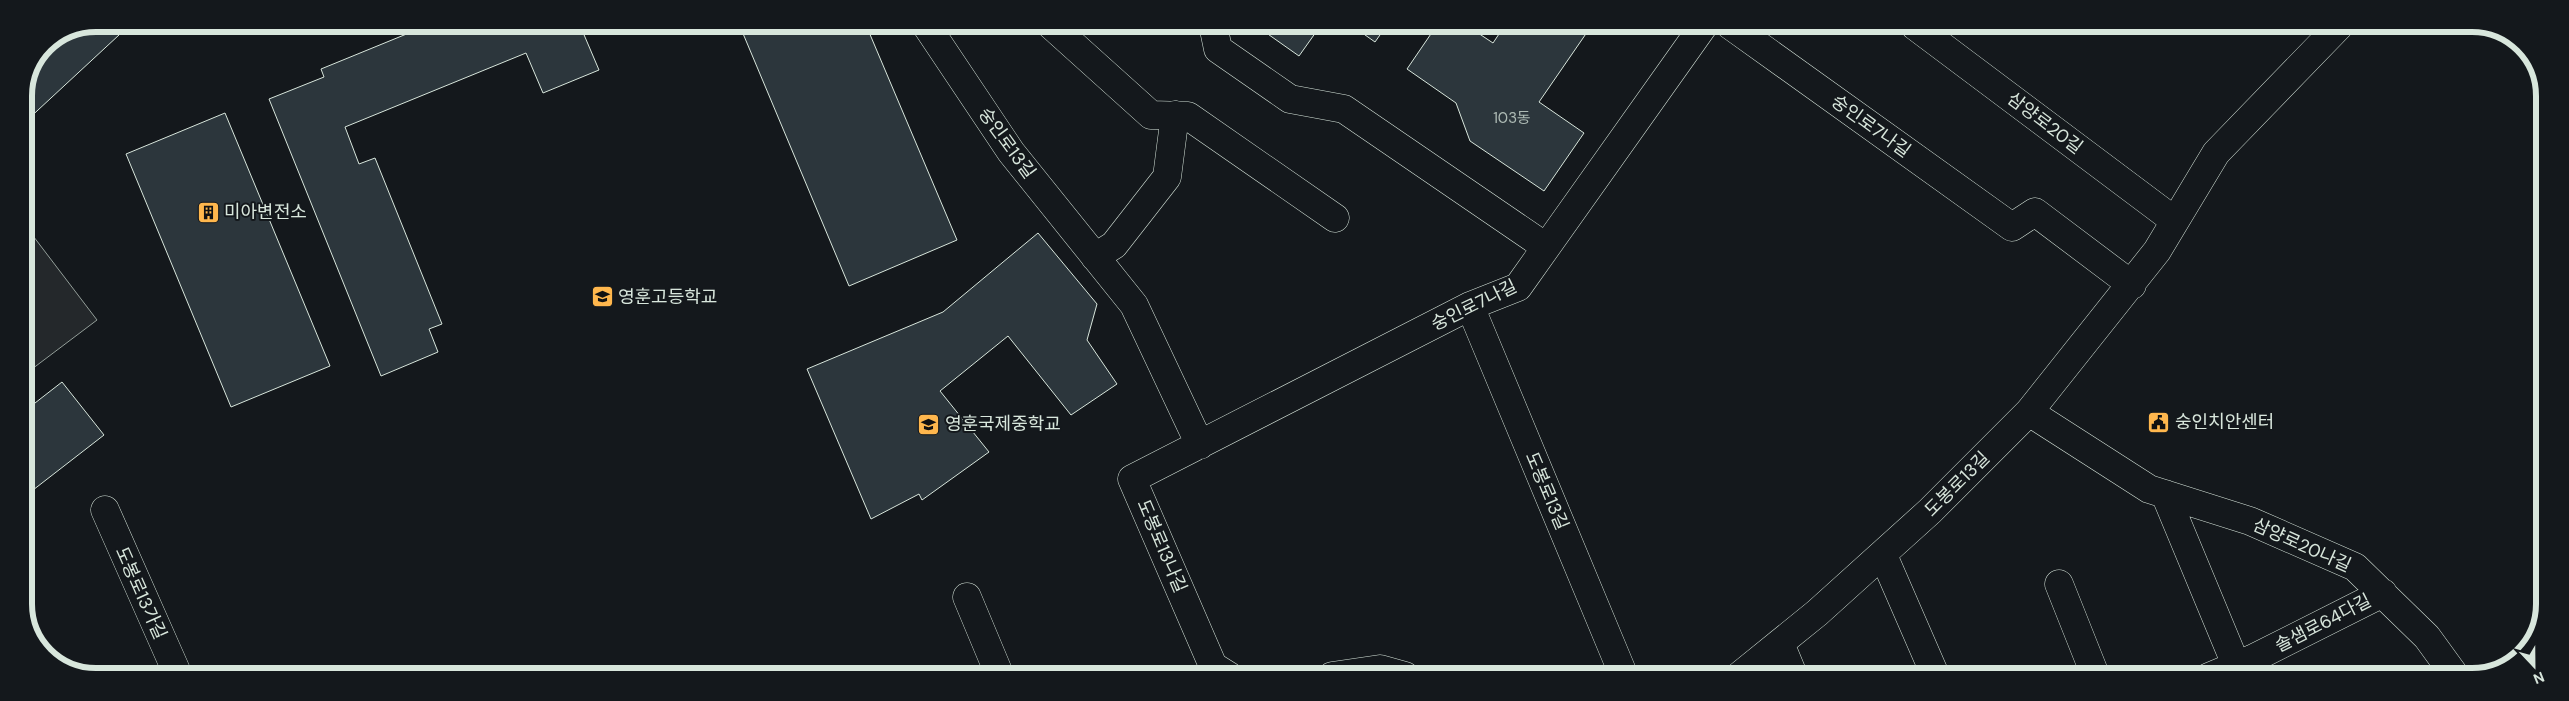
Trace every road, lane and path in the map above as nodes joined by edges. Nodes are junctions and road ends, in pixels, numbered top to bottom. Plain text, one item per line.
1 (931, 32) edge
2 (1059, 32) edge
3 (1214, 32) edge
4 (1699, 32) edge
5 (1740, 32) edge
6 (1923, 32) edge
7 (2333, 32) edge
8 (1175, 115) junction
9 (1335, 218) dead end
10 (2175, 221) junction
11 (1546, 247) junction
12 (1095, 257) junction
13 (2132, 285) junction
14 (1470, 306) junction
15 (2029, 412) junction
16 (1200, 445) junction
17 (2165, 494) junction
18 (105, 510) dead end
19 (1883, 555) junction
20 (2059, 584) dead end
21 (2383, 593) junction
22 (967, 597) dead end
23 (1780, 643) junction
24 (175, 668) edge
25 (997, 668) edge
26 (1217, 668) edge
27 (1621, 668) edge
28 (1748, 668) edge
29 (1790, 668) edge
30 (1932, 668) edge
31 (2092, 668) edge
32 (2238, 668) edge
33 (2245, 668) edge
34 (2449, 668) edge

1 - 12 street, 숭인로13길
2 - 8 street
3 - 11 street
4 - 11 street, 숭인로7나길
5 - 13 street, 숭인로7나길
6 - 10 street, 삼양로20길
7 - 10 street
8 - 9 street
8 - 12 street
10 - 13 street
11 - 14 street, 숭인로7나길
12 - 16 street, 숭인로13길
13 - 15 street
14 - 16 street, 숭인로7나길
14 - 27 street, 도봉로13길
15 - 17 street, 삼양로20나길
15 - 19 street, 도봉로13길
16 - 26 street, 도봉로13나길
17 - 21 street, 삼양로20나길
17 - 32 street
18 - 24 street, 도봉로13가길
19 - 23 street, 도봉로13길
19 - 30 street
20 - 31 street
21 - 33 street, 솔샘로64다길
21 - 34 street, 삼양로20나길
22 - 25 street
23 - 28 street, 도봉로13길
23 - 29 street

